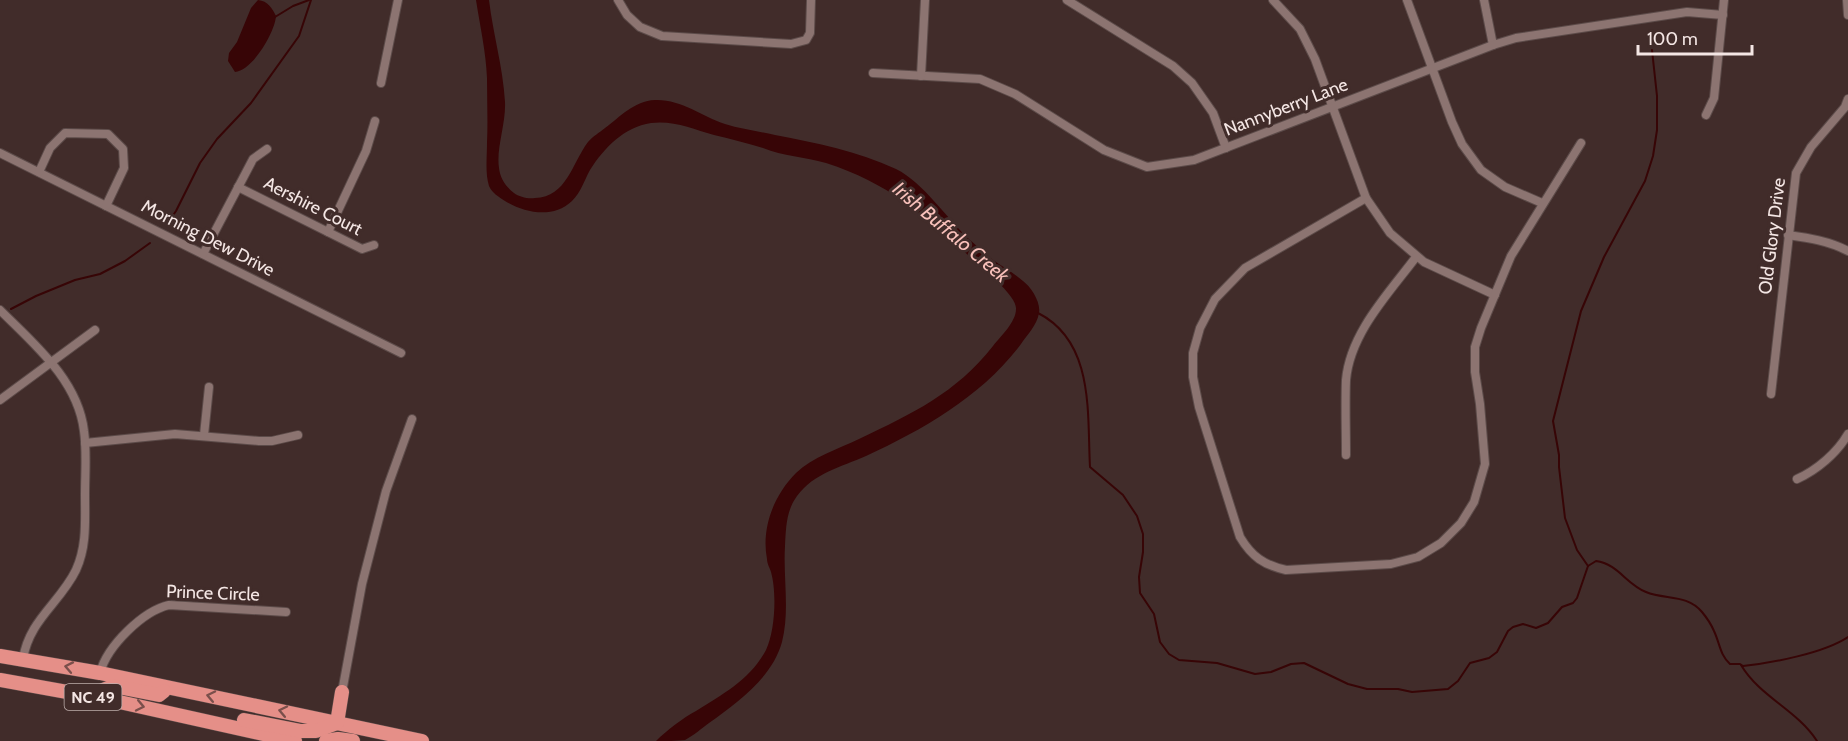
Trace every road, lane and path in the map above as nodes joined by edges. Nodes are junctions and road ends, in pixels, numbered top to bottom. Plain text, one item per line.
1 (398, 0) edge
2 (811, 0) edge
3 (925, 0) edge
4 (1067, 0) edge
5 (1273, 0) edge
6 (1407, 0) edge
7 (1484, 0) edge
8 (1724, 0) edge
9 (1847, 0) edge
10 (620, 1) edge
11 (1723, 15) junction
12 (1848, 15) edge
13 (1493, 45) junction
14 (1433, 68) junction
15 (873, 73) dead end
16 (921, 76) junction
17 (381, 83) dead end
18 (1848, 99) edge
19 (1333, 107) junction
20 (1706, 115) dead end
21 (375, 121) dead end
22 (1581, 143) dead end
23 (1226, 148) junction
24 (267, 149) dead end
25 (0, 153) edge
26 (39, 172) junction
27 (238, 187) junction
28 (1366, 198) junction
29 (1542, 203) junction
30 (106, 206) junction
31 (328, 232) junction
32 (1788, 235) junction
33 (374, 246) dead end
34 (1848, 251) edge
35 (203, 254) junction
36 (1416, 257) junction
37 (1495, 295) junction
38 (0, 310) edge
39 (95, 330) dead end
40 (401, 353) dead end
41 (51, 363) junction
42 (209, 387) dead end
43 (1771, 394) dead end
44 (0, 400) edge
45 (411, 419) dead end
46 (1848, 434) edge
47 (204, 435) junction
48 (298, 435) dead end
49 (85, 443) junction
50 (1346, 455) dead end
51 (1797, 479) dead end
52 (286, 612) dead end
53 (0, 656) edge
54 (22, 659) junction
55 (100, 673) junction
56 (0, 680) edge
57 (167, 687) junction
58 (342, 692) junction
59 (101, 698) junction
60 (316, 718) junction
61 (337, 723) junction
62 (233, 726) junction
63 (295, 741) edge
64 (326, 741) edge
65 (353, 741) edge
66 (422, 741) edge

1 - 17 street
2 - 10 street
3 - 16 street
4 - 23 street
5 - 19 street
6 - 14 street
7 - 13 street
8 - 11 street
9 - 12 street
11 - 13 street, Nannyberry Lane
11 - 20 street
13 - 14 street, Nannyberry Lane
14 - 19 street, Nannyberry Lane
14 - 29 street
15 - 16 street, Nannyberry Lane
16 - 23 street, Nannyberry Lane
18 - 32 street, Old Glory Drive
19 - 23 street, Nannyberry Lane
19 - 28 street
21 - 31 street
22 - 29 street
24 - 27 street
25 - 26 street, Morning Dew Drive
26 - 30 street, Morning Dew Drive
26 - 30 street
27 - 31 street, Aershire Court
27 - 35 street
28 - 36 street
28 - 37 street
29 - 37 street
30 - 35 street, Morning Dew Drive
31 - 33 street, Aershire Court
32 - 34 street
32 - 43 street, Old Glory Drive
35 - 40 street, Morning Dew Drive
36 - 37 street
36 - 50 street
38 - 41 street
39 - 41 street
41 - 44 street
41 - 49 street
42 - 47 street
45 - 58 street
46 - 51 street
47 - 48 street
47 - 49 street
49 - 54 street
52 - 55 street, Prince Circle
53 - 54 highway, NC 49
55 -> 54 highway, NC 49
55 - 57 highway, NC 49
56 - 59 highway, NC 49
57 - 59 highway
60 -> 57 highway, NC 49
58 - 60 highway
58 - 61 highway
59 -> 62 highway, NC 49
60 - 61 highway, NC 49
61 - 62 highway
61 - 66 highway, NC 49
62 - 63 highway, NC 49
64 - 65 highway

